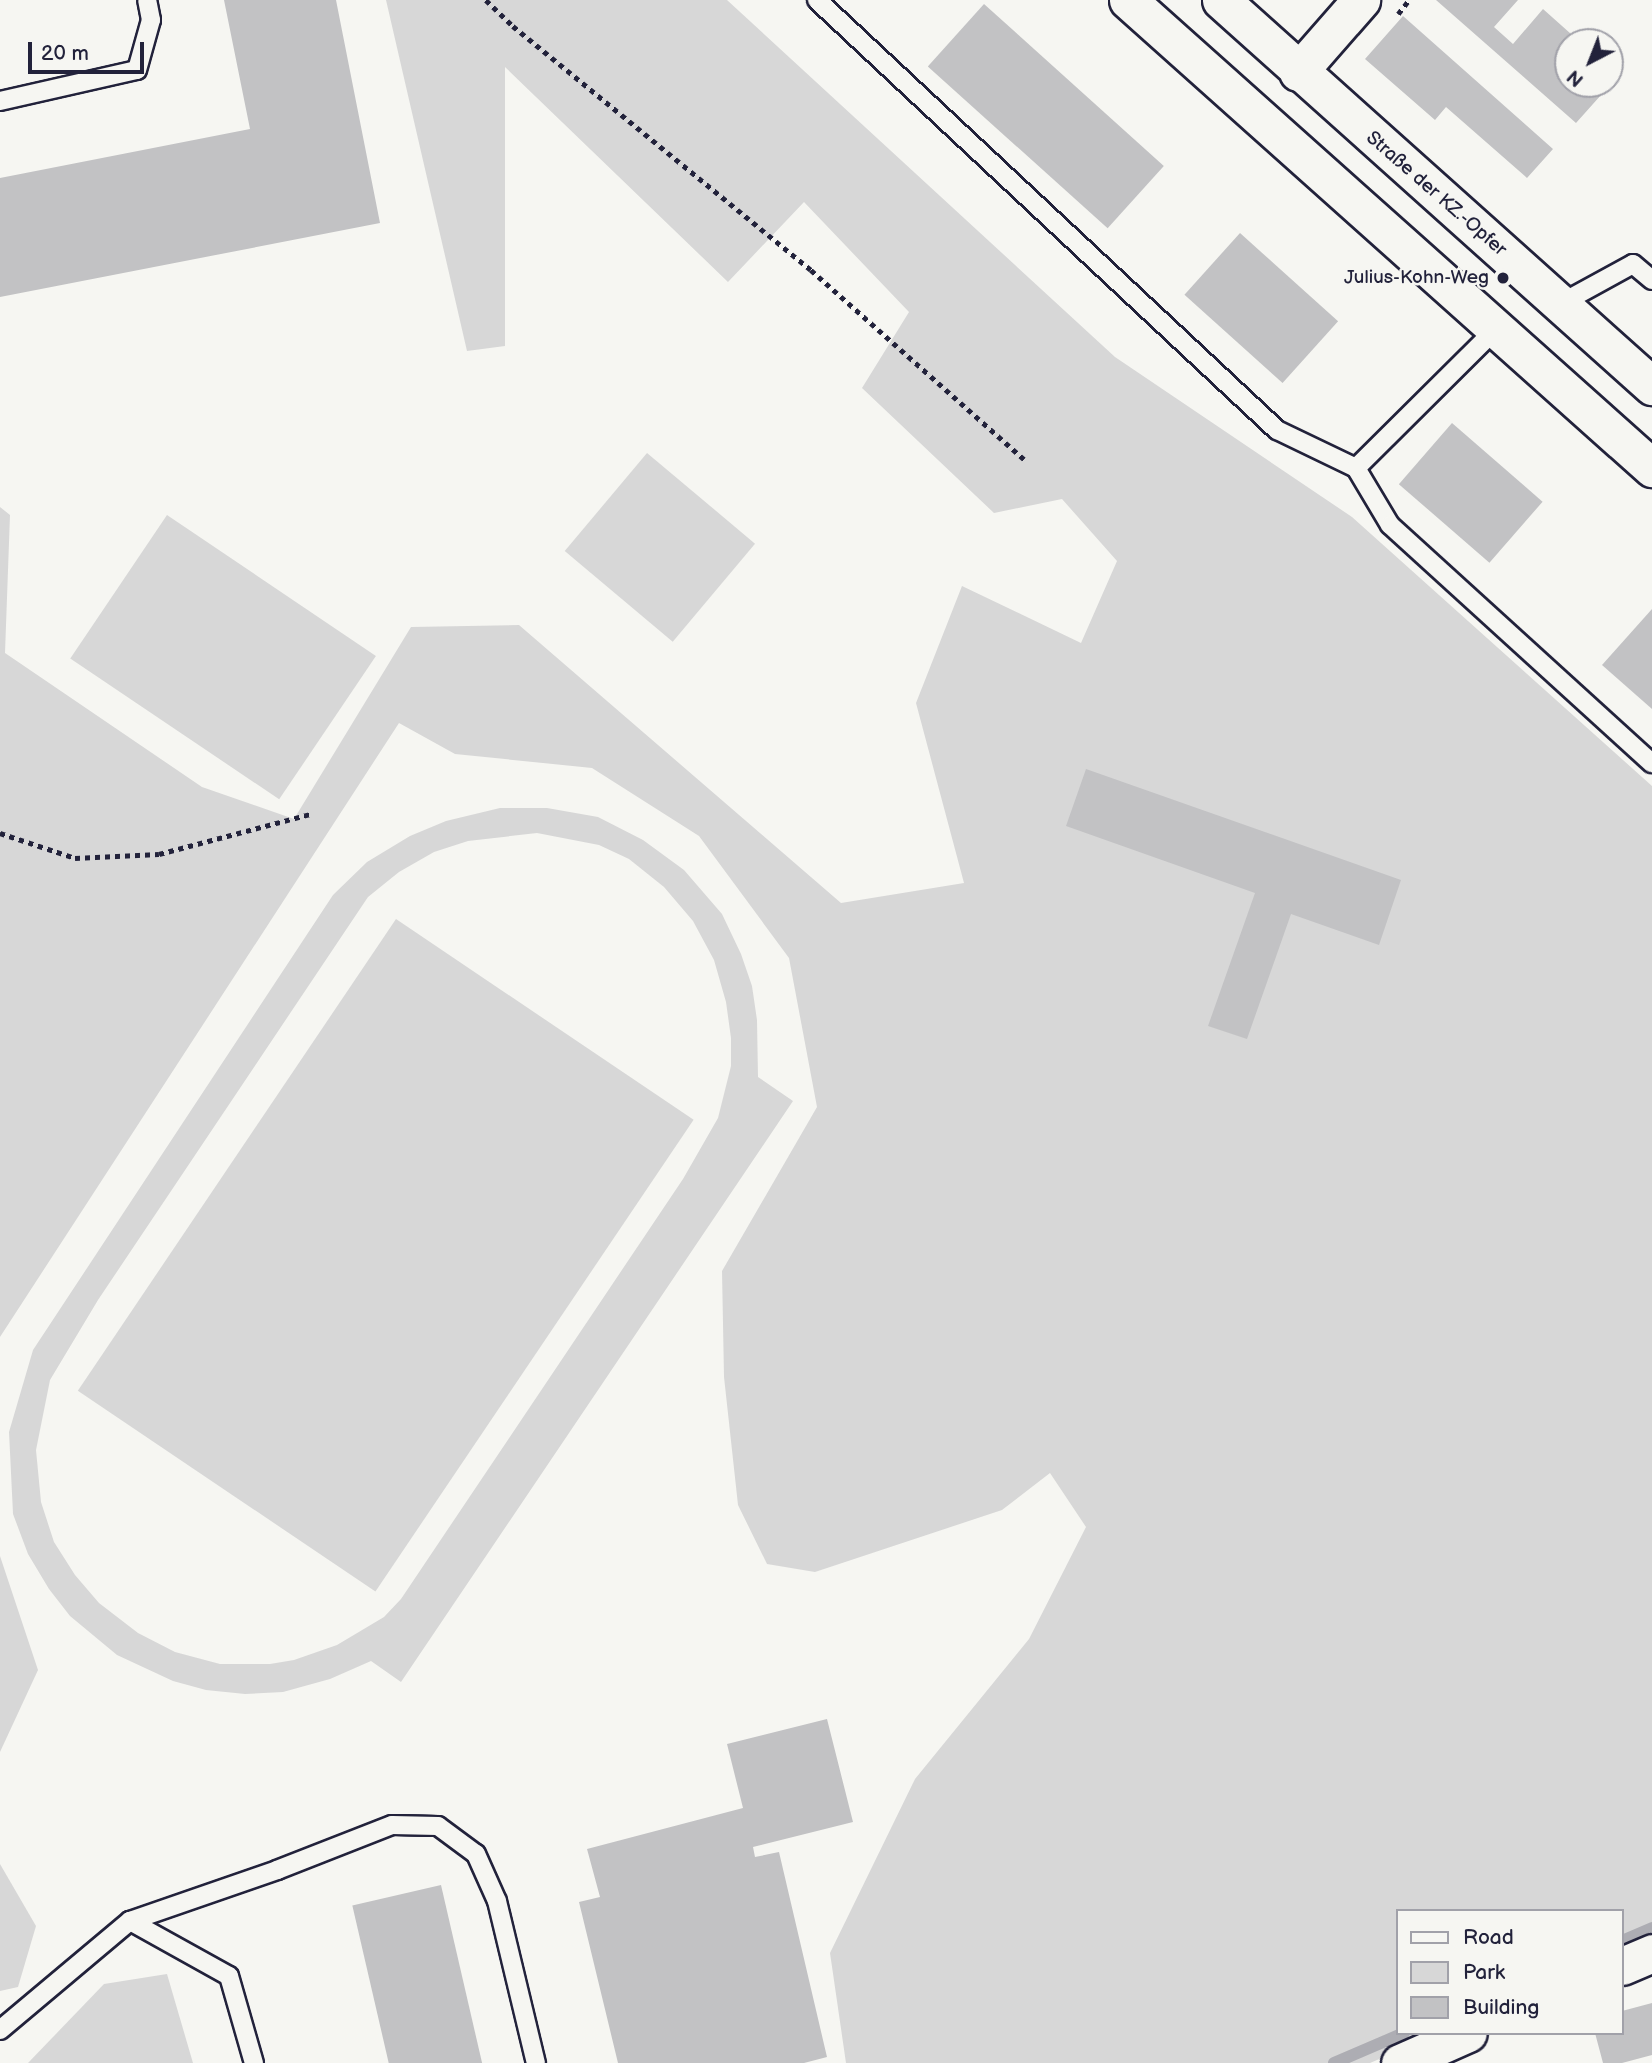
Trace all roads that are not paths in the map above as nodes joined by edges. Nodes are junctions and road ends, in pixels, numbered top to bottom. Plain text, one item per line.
1 (147, 0) edge
2 (817, 0) edge
3 (1128, 0) edge
4 (1221, 0) edge
5 (1361, 0) edge
6 (1298, 72) junction
7 (0, 102) edge
8 (1652, 280) edge
9 (1560, 304) junction
10 (1496, 329) junction
11 (1652, 386) edge
12 (1356, 468) junction
13 (1652, 468) edge
14 (1652, 763) edge
15 (130, 1921) junction
16 (1652, 1953) edge
17 (1624, 1965) edge
18 (0, 2030) edge
19 (1463, 2035) edge
20 (254, 2063) edge
21 (536, 2063) edge
22 (1400, 2063) edge

1 - 7 lane
2 - 12 lane
3 - 10 street
4 - 6 street, Straße der KZ.-Opfer
5 - 6 street
6 - 9 street, Straße der KZ.-Opfer
8 - 9 lane
9 - 11 street, Straße der KZ.-Opfer
10 - 12 lane
10 - 13 street
12 - 14 lane
15 - 18 lane
15 - 20 lane
15 - 21 lane
16 - 17 street
19 - 22 street

